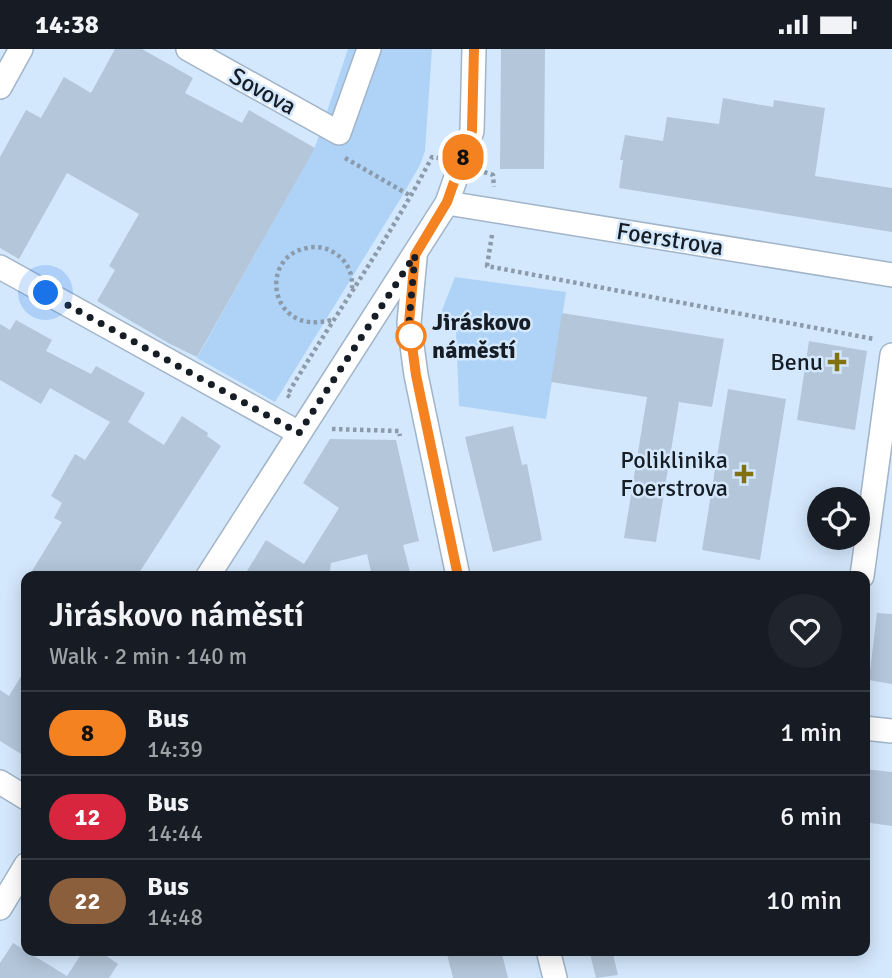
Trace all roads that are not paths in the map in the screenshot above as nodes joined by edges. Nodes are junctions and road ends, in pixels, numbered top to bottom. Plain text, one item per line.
1 (21, 49) edge
2 (188, 49) edge
3 (369, 49) edge
4 (474, 49) edge
5 (0, 87) edge
6 (447, 202) junction
7 (415, 255) junction
8 (0, 267) edge
9 (892, 275) edge
10 (885, 347) edge
11 (299, 433) junction
12 (211, 571) edge
13 (457, 571) edge
14 (863, 571) edge
15 (870, 729) edge
16 (892, 731) edge
17 (0, 782) edge
18 (21, 795) edge
19 (21, 873) edge
20 (0, 908) edge
21 (550, 956) edge
22 (555, 978) edge

1 - 5 street
2 - 3 street, Sovova
4 - 6 street
6 - 7 street
6 - 9 street, Foerstrova
7 - 11 street
7 - 13 street
8 - 11 street
10 - 14 street
11 - 12 street
15 - 16 street
17 - 18 street
19 - 20 street
21 - 22 street

